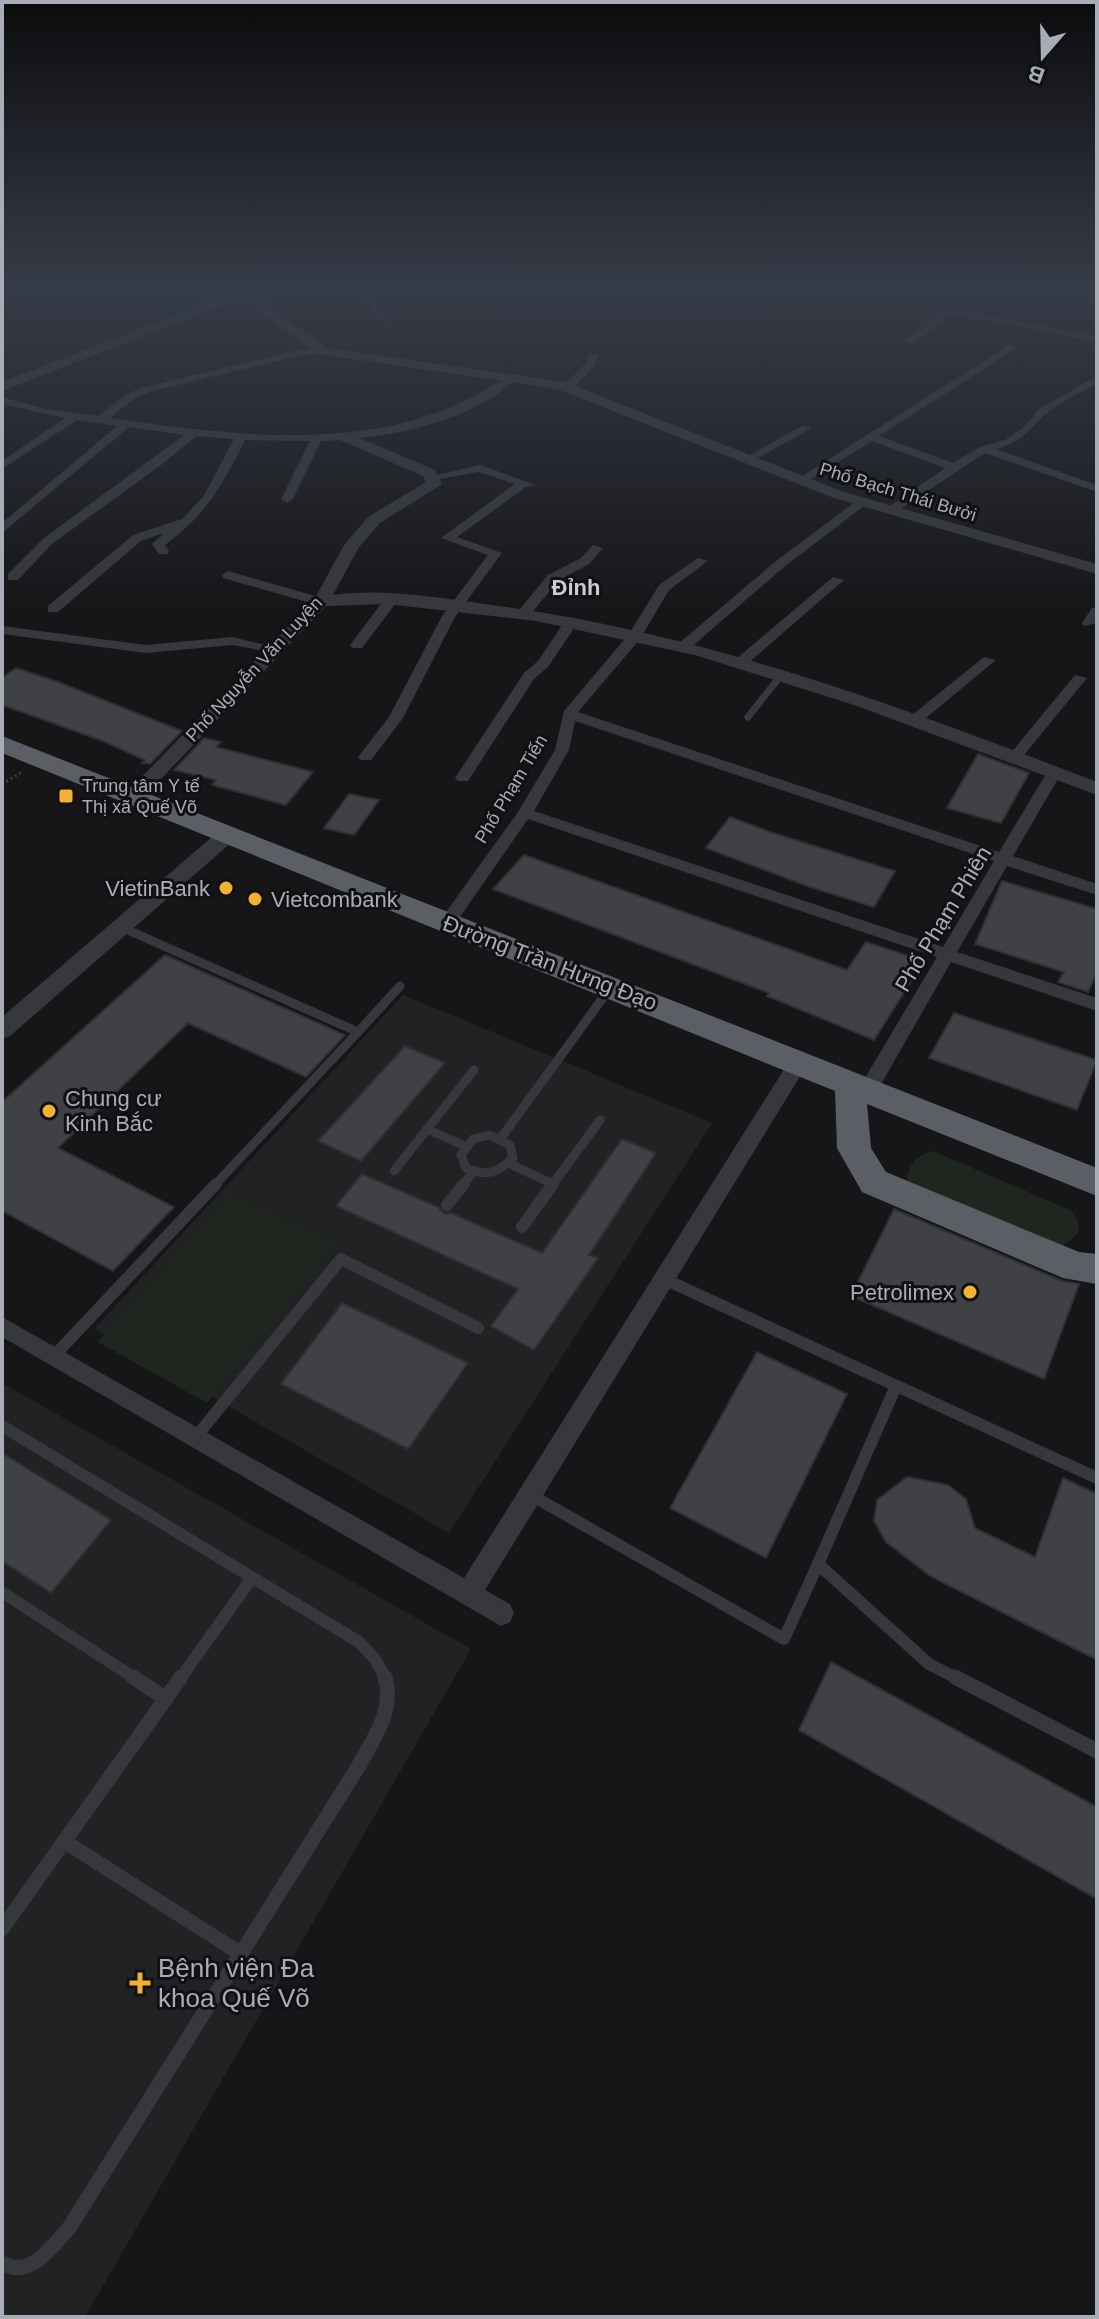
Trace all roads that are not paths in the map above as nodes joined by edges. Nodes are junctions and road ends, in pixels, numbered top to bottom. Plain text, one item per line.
1 (137, 393) edge
2 (487, 393) edge
3 (580, 393) edge
4 (940, 393) edge
5 (1073, 393) edge
6 (2, 400) edge
7 (76, 416) junction
8 (100, 420) junction
9 (126, 424) junction
10 (806, 428) dead end
11 (193, 433) junction
12 (241, 437) junction
13 (345, 437) junction
14 (871, 437) junction
15 (317, 438) junction
16 (984, 449) junction
17 (748, 459) junction
18 (2, 466) edge
19 (954, 467) junction
20 (434, 477) junction
21 (802, 480) junction
22 (1096, 489) edge
23 (287, 499) dead end
24 (863, 502) junction
25 (891, 511) junction
26 (186, 522) junction
27 (2, 529) edge
28 (597, 548) dead end
29 (163, 551) dead end
30 (702, 561) dead end
31 (1097, 569) edge
32 (228, 575) dead end
33 (13, 577) dead end
34 (838, 580) dead end
35 (392, 599) junction
36 (321, 602) junction
37 (456, 606) junction
38 (53, 609) dead end
39 (525, 612) junction
40 (570, 624) junction
41 (2, 630) edge
42 (635, 636) junction
43 (357, 645) dead end
44 (683, 647) junction
45 (276, 649) junction
46 (989, 660) dead end
47 (741, 662) junction
48 (782, 674) junction
49 (1080, 678) dead end
50 (569, 714) junction
51 (748, 717) dead end
52 (916, 719) junction
53 (2, 744) edge
54 (366, 757) dead end
55 (1015, 757) junction
56 (1054, 772) junction
57 (463, 778) dead end
58 (1097, 789) edge
59 (133, 797) junction
60 (525, 813) junction
61 (226, 836) junction
62 (1004, 859) junction
63 (1097, 890) edge
64 (447, 923) junction
65 (121, 927) junction
66 (948, 953) junction
67 (400, 986) dead end
68 (612, 986) junction
69 (1097, 1005) edge
70 (2, 1030) edge
71 (358, 1032) junction
72 (800, 1060) junction
73 (474, 1070) dead end
74 (861, 1085) junction
75 (600, 1120) dead end
76 (427, 1129) junction
77 (501, 1138) junction
78 (465, 1146) junction
79 (510, 1164) junction
80 (394, 1171) dead end
81 (473, 1172) junction
82 (1097, 1182) edge
83 (553, 1184) junction
84 (447, 1205) dead end
85 (522, 1227) dead end
86 (1097, 1269) edge
87 (664, 1279) junction
88 (2, 1326) edge
89 (478, 1328) dead end
90 (54, 1356) junction
91 (896, 1386) junction
92 (2, 1426) edge
93 (195, 1438) junction
94 (1097, 1478) edge
95 (531, 1495) junction
96 (818, 1564) junction
97 (252, 1578) junction
98 (2, 1592) edge
99 (468, 1594) junction
100 (501, 1613) dead end
101 (166, 1699) junction
102 (1097, 1751) edge
103 (64, 1841) junction
104 (2, 1929) edge
105 (241, 1954) junction
106 (2, 2263) edge

1 - 8 street
2 - 13 street
3 - 17 street, Phố Bạch Thái Bưởi
4 - 14 street
5 - 16 street
6 - 7 street
7 - 8 street
7 - 18 street
8 - 9 street
9 - 11 street
9 - 27 street
10 - 17 street
11 - 12 street
11 - 33 street
12 - 15 street
12 - 26 street
13 - 15 street
13 - 20 street
14 - 19 street
14 - 21 street
15 - 23 street
16 - 19 street
16 - 22 street
17 - 21 street, Phố Bạch Thái Bưởi
19 - 25 street
20 - 36 street, Phố Nguyễn Văn Luyện
20 - 37 street
21 - 24 street, Phố Bạch Thái Bưởi
24 - 25 street, Phố Bạch Thái Bưởi
24 - 44 street
25 - 31 street, Phố Bạch Thái Bưởi
26 - 29 street
26 - 38 street
28 - 39 street
30 - 42 street, Phố Phạm Tiến
32 - 36 street
34 - 47 street
35 - 36 street
35 - 37 street
35 - 43 street
36 - 45 street, Phố Nguyễn Văn Luyện
37 - 39 street
37 - 54 street
39 - 40 street
40 - 42 street
40 - 57 street
41 - 45 street
42 - 44 street
42 - 50 street, Phố Phạm Tiến
44 - 47 street
45 - 59 street, Phố Nguyễn Văn Luyện
46 - 52 street
47 - 48 street
48 - 51 lane
48 - 52 street
49 - 55 street
50 - 60 street, Phố Phạm Tiến
50 - 62 street
52 - 55 street
53 - 59 highway, Đường Trần Hưng Đạo
55 - 56 street
56 - 58 street
56 - 62 street, Phố Phạm Phiên
59 - 61 highway, Đường Trần Hưng Đạo
60 - 64 street, Phố Phạm Tiến
60 - 66 street
61 - 64 highway, Đường Trần Hưng Đạo
61 - 65 street
62 - 63 street
62 - 66 street, Phố Phạm Phiên
64 - 68 highway, Đường Trần Hưng Đạo
65 - 70 street
65 - 71 lane
66 - 69 street
66 - 74 street, Phố Phạm Phiên
67 - 71 lane
68 - 72 highway, Đường Trần Hưng Đạo
68 - 77 lane
71 - 90 lane
72 - 74 highway, Đường Trần Hưng Đạo
72 - 87 street
73 - 76 lane
74 - 82 highway, Đường Trần Hưng Đạo
74 - 86 highway
75 - 83 lane
76 - 78 lane
76 - 80 lane
77 - 78 lane
77 - 79 lane
78 - 81 lane
79 - 81 lane
79 - 83 lane
81 - 84 lane
83 - 85 lane
87 - 91 lane
87 - 95 street
88 - 90 street
89 - 93 lane
90 - 93 street
91 - 94 lane
91 - 96 lane
92 - 97 lane
93 - 99 street
95 - 96 lane
95 - 99 street
96 - 102 lane
97 - 101 lane
97 - 105 lane
98 - 101 lane
99 - 100 street
101 - 103 lane
103 - 104 lane
103 - 105 lane
105 - 106 lane

